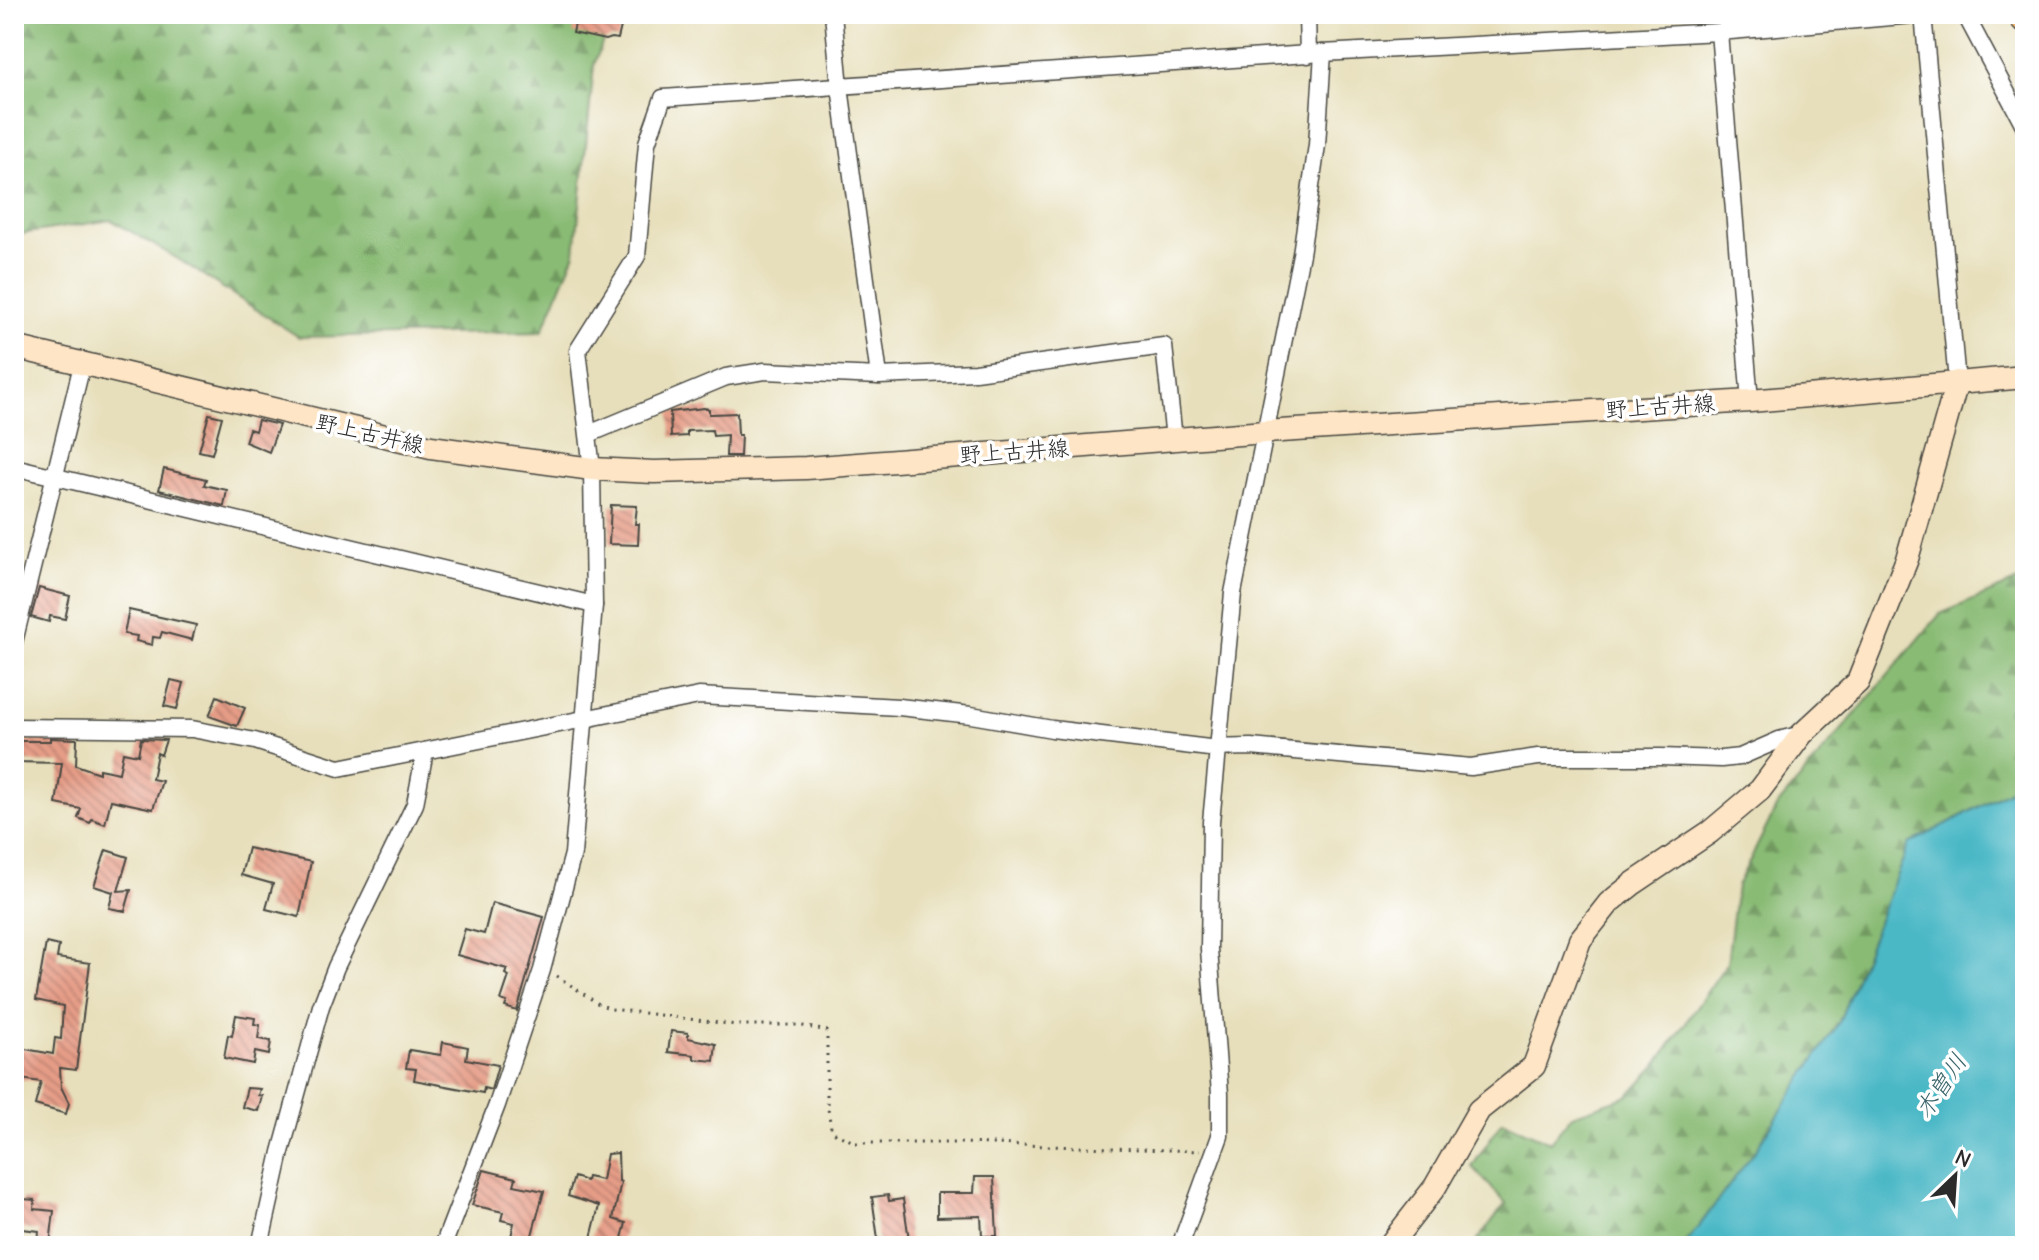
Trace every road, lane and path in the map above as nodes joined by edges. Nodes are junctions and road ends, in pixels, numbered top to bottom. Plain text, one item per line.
1 (833, 14) edge
2 (1307, 14) edge
3 (1924, 14) edge
4 (1965, 14) edge
5 (1719, 32) junction
6 (1315, 54) junction
7 (840, 87) junction
8 (2025, 127) edge
9 (14, 347) edge
10 (82, 365) junction
11 (879, 376) junction
12 (2025, 377) edge
13 (1957, 382) junction
14 (1750, 401) junction
15 (1265, 432) junction
16 (589, 434) junction
17 (1174, 439) junction
18 (14, 467) edge
19 (592, 469) junction
20 (55, 477) junction
21 (594, 605) junction
22 (14, 642) edge
23 (584, 719) junction
24 (14, 727) edge
25 (1802, 734) junction
26 (1220, 748) junction
27 (425, 751) junction
28 (542, 970) junction
29 (1214, 1153) junction
30 (260, 1246) edge
31 (443, 1246) edge
32 (1180, 1246) edge
33 (1389, 1246) edge

1 - 7 street
2 - 6 street
3 - 5 street
3 - 13 street
4 - 8 street
5 - 6 street
5 - 14 street
6 - 7 street
6 - 15 street
7 - 11 street
7 - 16 street
9 - 10 main road, 野上古井線
10 - 19 main road, 野上古井線
10 - 20 street
11 - 16 street
11 - 17 street
12 - 13 main road, 野上古井線
13 - 14 main road, 野上古井線
13 - 25 main road
14 - 15 main road, 野上古井線
15 - 17 main road, 野上古井線
15 - 26 street
16 - 19 street
17 - 19 main road, 野上古井線
18 - 20 street
19 - 21 street
20 - 21 street
20 - 22 street
21 - 23 street
23 - 26 street
23 - 27 street
23 - 28 street
24 - 27 street
25 - 26 street
25 - 33 main road
26 - 29 street
27 - 30 street
28 - 29 path
28 - 31 street
29 - 32 street

